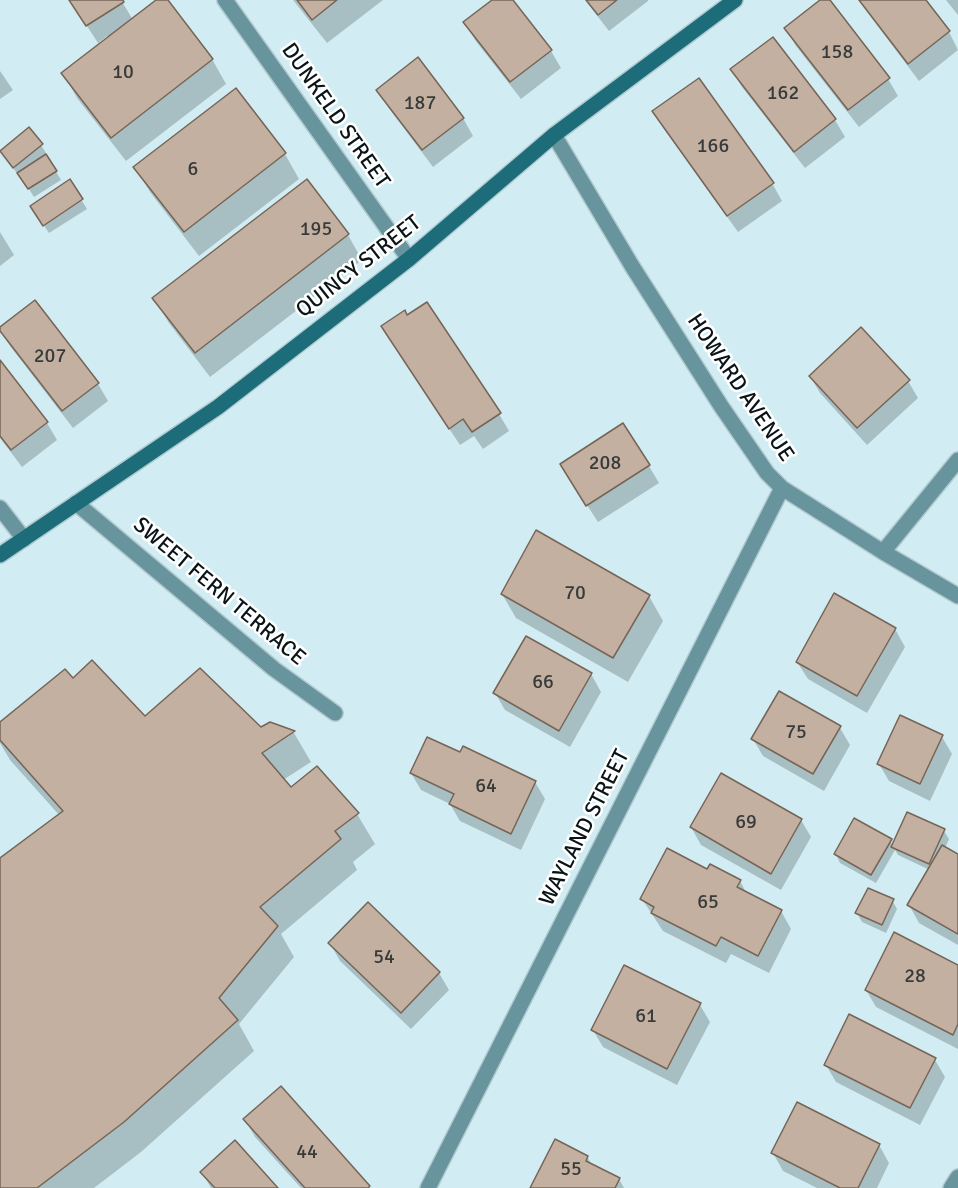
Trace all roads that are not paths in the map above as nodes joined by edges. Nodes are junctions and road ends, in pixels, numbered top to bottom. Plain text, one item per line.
1 (225, 0) edge
2 (735, 0) edge
3 (554, 135) junction
4 (409, 259) junction
5 (958, 460) edge
6 (782, 488) junction
7 (76, 503) junction
8 (0, 508) edge
9 (24, 539) junction
10 (883, 552) junction
11 (0, 555) edge
12 (958, 596) edge
13 (335, 713) dead end
14 (958, 1177) edge
15 (428, 1188) edge
16 (951, 1188) edge

1 - 4 street, DUNKELD STREET
2 - 3 main road, QUINCY STREET
3 - 4 main road, QUINCY STREET
3 - 6 street, HOWARD AVENUE
4 - 7 main road, QUINCY STREET
5 - 10 street
6 - 10 street, HOWARD AVENUE
6 - 15 street, WAYLAND STREET
7 - 9 main road, QUINCY STREET
7 - 13 street, SWEET FERN TERRACE
8 - 9 street
9 - 11 main road, QUINCY STREET
10 - 12 street, HOWARD AVENUE
14 - 16 street

